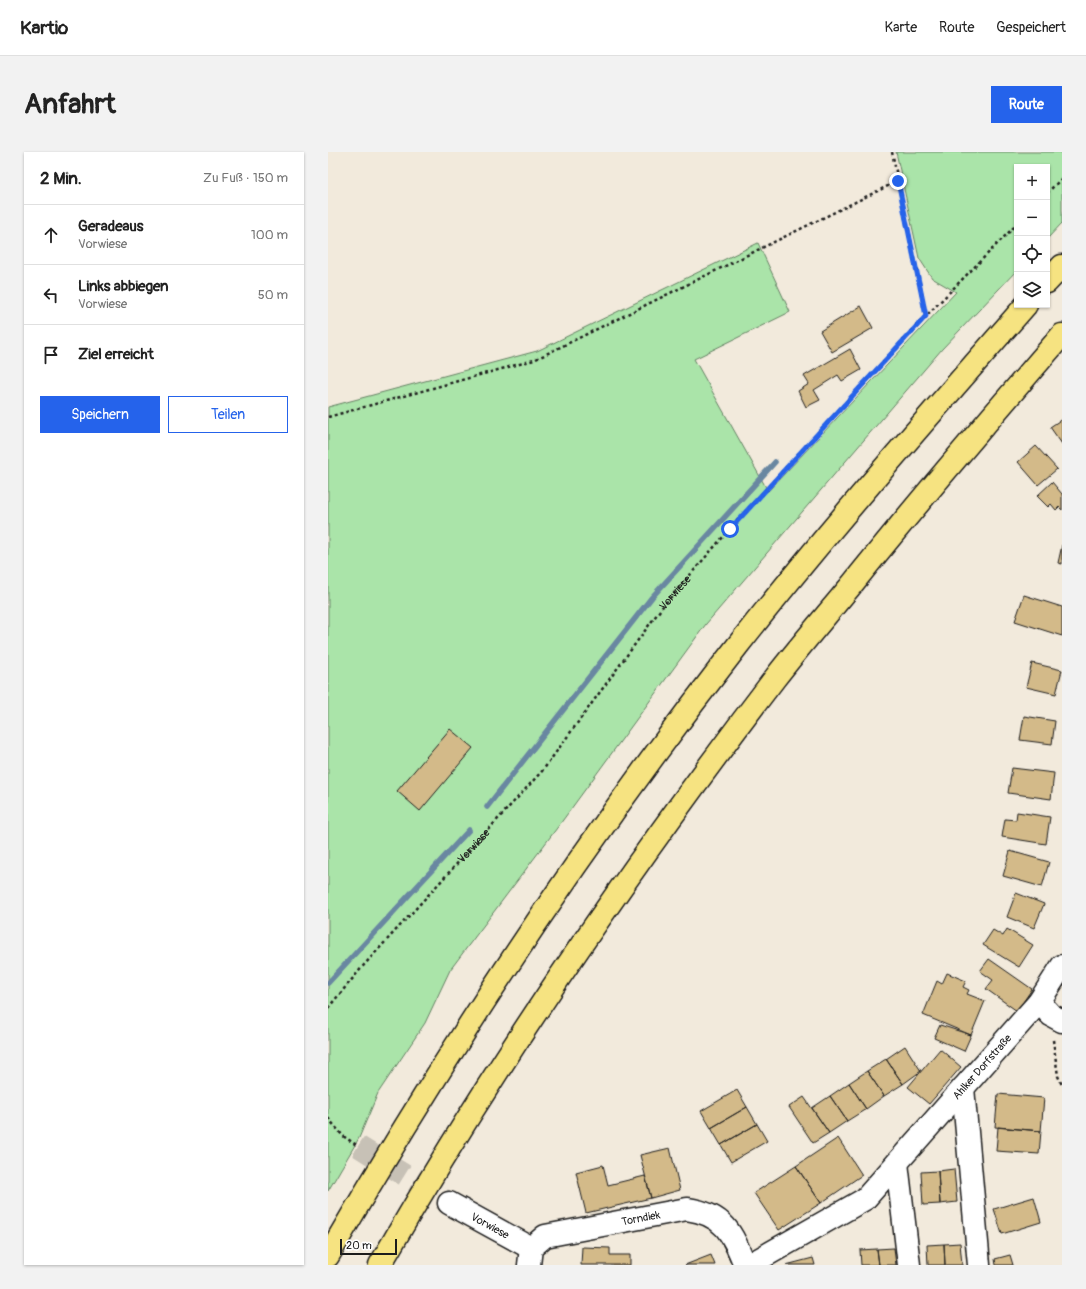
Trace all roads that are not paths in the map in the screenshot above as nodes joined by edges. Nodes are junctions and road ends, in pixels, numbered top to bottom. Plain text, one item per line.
1 (1062, 266) edge
2 (1050, 279) edge
3 (1023, 308) edge
4 (1062, 335) edge
5 (1062, 966) edge
6 (1051, 1013) edge
7 (962, 1088) junction
8 (897, 1163) junction
9 (449, 1203) tunnel mouth
10 (328, 1256) edge
11 (530, 1256) edge
12 (380, 1265) edge
13 (745, 1265) edge
14 (749, 1265) edge
15 (909, 1265) edge
16 (979, 1265) edge

1 - 2 highway
3 - 10 highway
4 - 12 highway
5 - 6 street, Ahlker Dorfstraße
6 - 7 street, Ahlker Dorfstraße
7 - 8 street, Ahlker Dorfstraße
7 - 16 street
8 - 14 street, Ahlker Dorfstraße
8 - 15 street
9 - 11 street, Vorwiese
11 - 13 street, Torndiek

